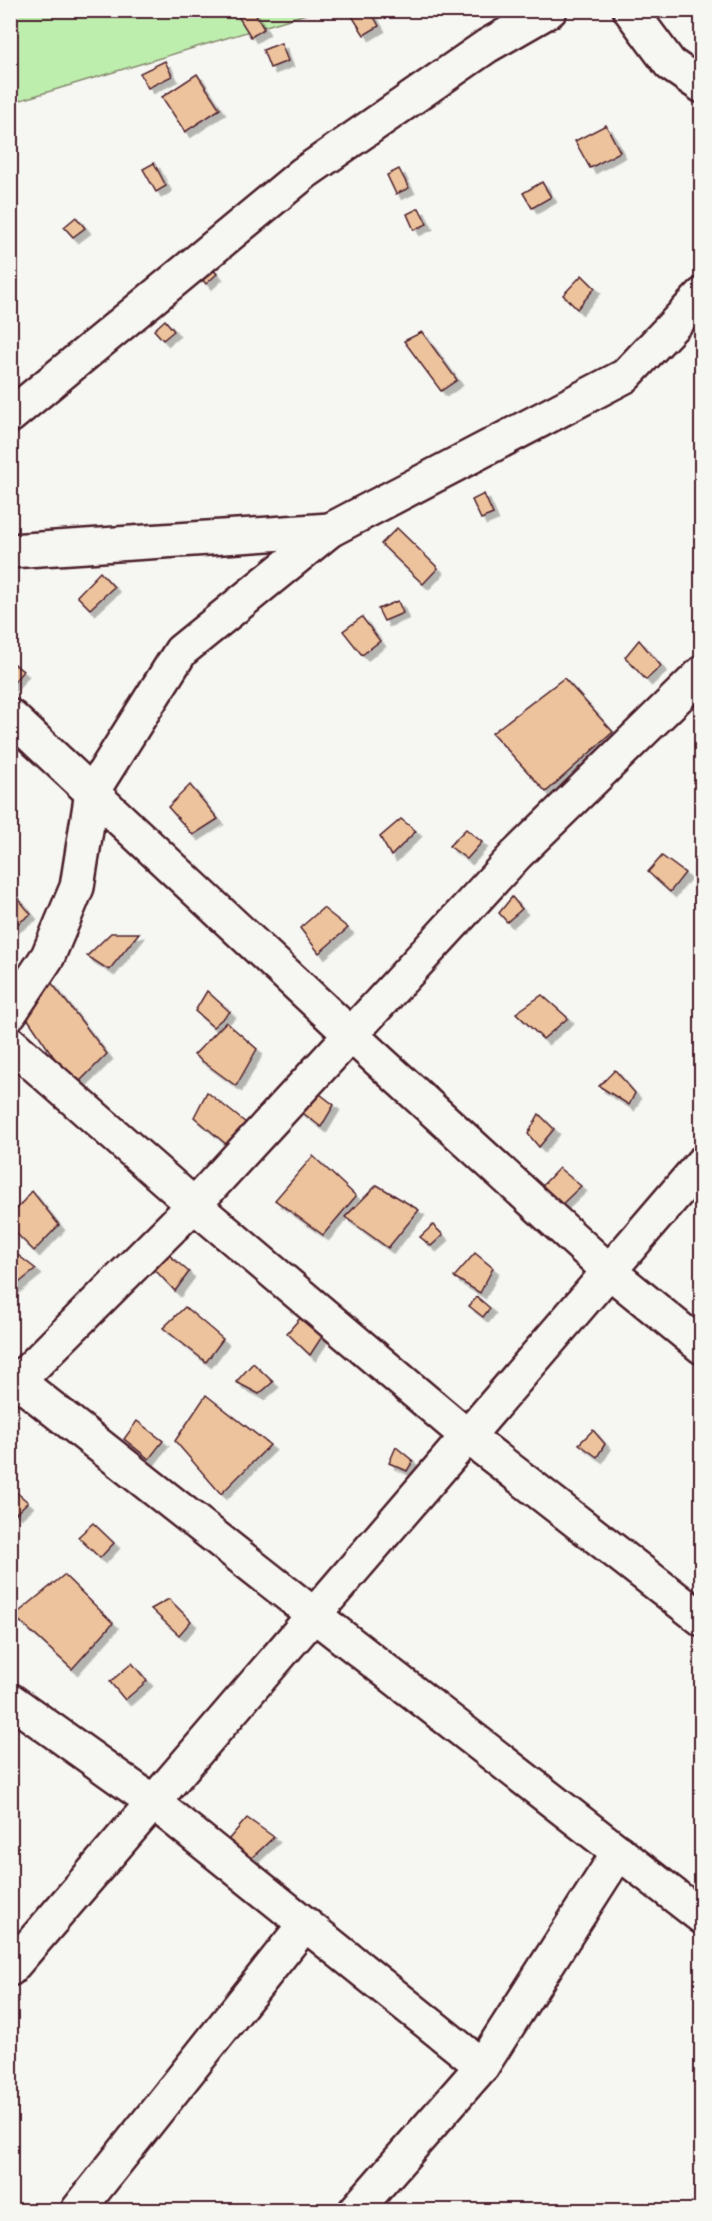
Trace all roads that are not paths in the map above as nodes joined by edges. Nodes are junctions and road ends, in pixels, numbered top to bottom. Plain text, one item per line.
1 (550, 10) edge
2 (630, 10) edge
3 (702, 86) edge
4 (702, 296) edge
5 (10, 416) edge
6 (330, 530) junction
7 (10, 551) edge
8 (702, 673) edge
9 (10, 717) edge
10 (92, 792) junction
11 (10, 1013) edge
12 (351, 1035) junction
13 (10, 1042) edge
14 (702, 1163) edge
15 (194, 1205) junction
16 (609, 1271) junction
17 (702, 1347) edge
18 (14, 1378) edge
19 (467, 1436) junction
20 (314, 1615) junction
21 (702, 1619) edge
22 (10, 1700) edge
23 (153, 1802) junction
24 (619, 1852) junction
25 (702, 1917) edge
26 (305, 1924) junction
27 (10, 1969) edge
28 (482, 2066) junction
29 (78, 2211) edge
30 (356, 2211) edge

1 - 5 street
2 - 3 street
4 - 6 street
6 - 7 street
6 - 10 street
8 - 12 street
9 - 10 street
10 - 11 street
10 - 12 street
12 - 15 street
12 - 16 street
13 - 15 street
14 - 16 street
15 - 18 street
15 - 19 street
16 - 17 street
16 - 19 street
18 - 20 street
19 - 20 street
19 - 21 street
20 - 23 street
20 - 24 street
22 - 23 street
23 - 26 street
23 - 27 street
24 - 25 street
24 - 28 street
26 - 28 street
26 - 29 street
28 - 30 street

